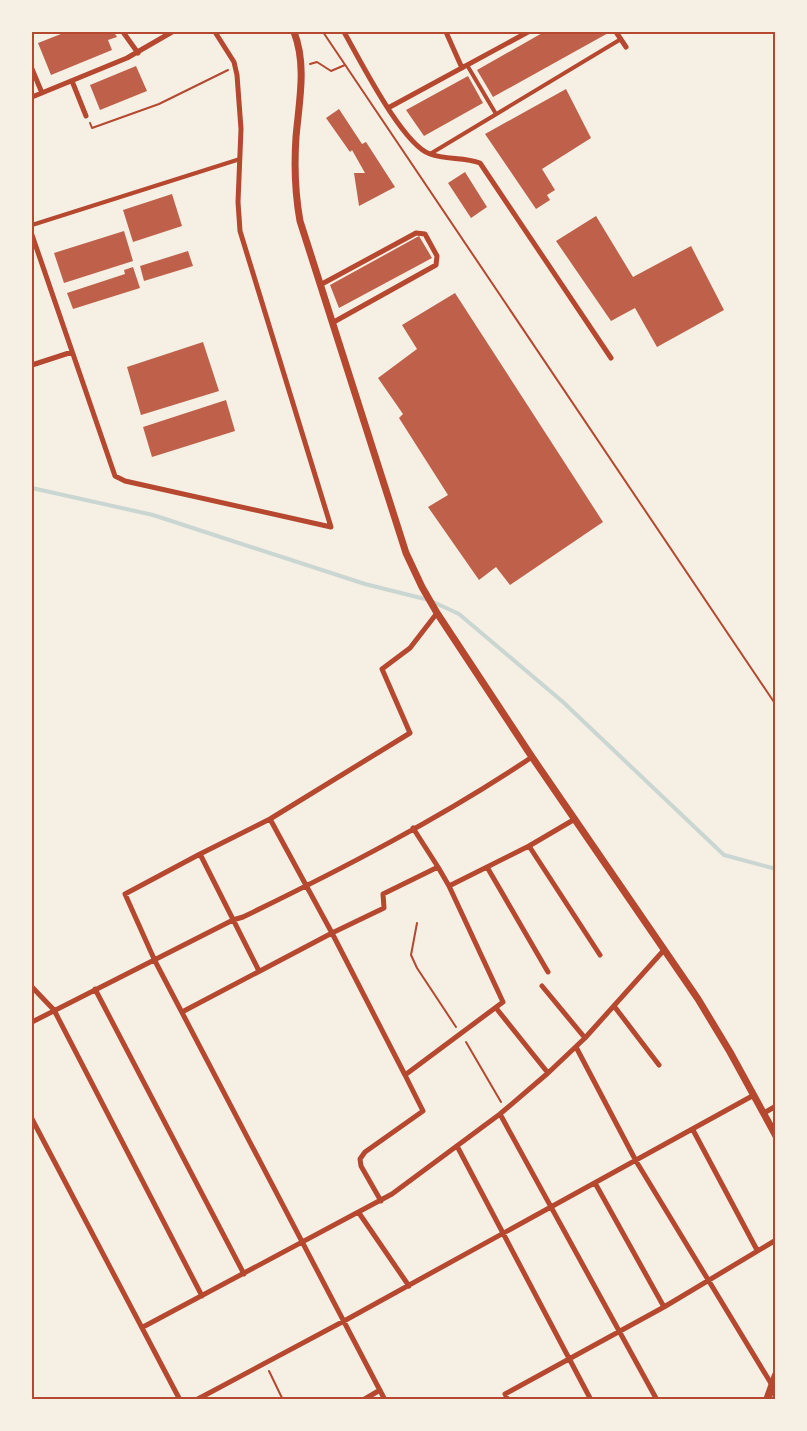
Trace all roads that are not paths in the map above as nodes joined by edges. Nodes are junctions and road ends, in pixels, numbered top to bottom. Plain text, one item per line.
1 (123, 32) edge
2 (172, 32) edge
3 (215, 32) edge
4 (294, 32) edge
5 (344, 32) edge
6 (446, 32) edge
7 (528, 32) edge
8 (616, 32) edge
9 (621, 39) junction
10 (626, 47) dead end
11 (138, 53) junction
12 (464, 66) junction
13 (32, 69) edge
14 (72, 81) junction
15 (42, 93) junction
16 (32, 97) edge
17 (388, 108) junction
18 (496, 114) junction
19 (86, 116) road end
20 (430, 154) junction
21 (240, 159) junction
22 (32, 225) edge
23 (32, 235) edge
24 (320, 285) junction
25 (332, 323) junction
26 (72, 352) junction
27 (611, 358) dead end
28 (32, 365) edge
29 (437, 613) junction
30 (532, 757) junction
31 (270, 819) junction
32 (575, 819) junction
33 (412, 828) junction
34 (529, 846) junction
35 (200, 854) junction
36 (438, 867) junction
37 (487, 867) junction
38 (306, 886) junction
39 (449, 886) junction
40 (232, 920) junction
41 (332, 933) junction
42 (664, 950) junction
43 (600, 955) dead end
44 (155, 961) junction
45 (259, 971) junction
46 (548, 972) dead end
47 (542, 986) dead end
48 (32, 987) edge
49 (95, 989) junction
50 (614, 1006) junction
51 (496, 1008) junction
52 (54, 1010) junction
53 (182, 1012) junction
54 (32, 1022) edge
55 (585, 1038) junction
56 (576, 1047) junction
57 (659, 1065) dead end
58 (548, 1073) junction
59 (405, 1074) junction
60 (754, 1095) junction
61 (776, 1106) edge
62 (764, 1113) junction
63 (500, 1114) junction
64 (32, 1119) edge
65 (776, 1126) edge
66 (693, 1130) junction
67 (776, 1136) edge
68 (457, 1146) junction
69 (636, 1161) junction
70 (595, 1183) junction
71 (381, 1201) junction
72 (551, 1208) junction
73 (359, 1213) junction
74 (503, 1234) junction
75 (776, 1240) edge
76 (304, 1242) junction
77 (758, 1250) junction
78 (244, 1274) junction
79 (709, 1281) junction
80 (409, 1286) junction
81 (201, 1296) junction
82 (664, 1307) junction
83 (344, 1321) junction
84 (143, 1327) junction
85 (619, 1332) junction
86 (569, 1360) junction
87 (776, 1375) edge
88 (772, 1385) junction
89 (380, 1390) junction
90 (506, 1397) edge
91 (180, 1400) edge
92 (196, 1400) edge
93 (363, 1400) edge
94 (385, 1400) edge
95 (591, 1400) edge
96 (657, 1400) edge
97 (767, 1400) edge

1 - 11 street
2 - 11 street
3 - 21 street
4 - 24 main road
5 - 17 street
6 - 12 street
7 - 12 street
8 - 9 street
9 - 10 street
9 - 18 street
11 - 14 street
12 - 17 street
12 - 18 street
13 - 15 street
14 - 15 street
14 - 19 street
15 - 16 street
17 - 20 street
18 - 20 street
20 - 27 street
21 - 22 street
21 - 26 street
23 - 26 street
24 - 25 main road
24 - 25 street
25 - 29 main road
26 - 28 street
29 - 30 main road
29 - 31 street
30 - 32 main road
30 - 33 street
31 - 35 street
31 - 38 street
32 - 34 street
32 - 42 main road
33 - 36 street
33 - 38 street
34 - 37 street
34 - 43 street
35 - 40 street
35 - 44 street
36 - 39 street
36 - 41 street
37 - 39 street
37 - 46 street
38 - 40 street
38 - 41 street
39 - 51 street
40 - 44 street
40 - 45 street
41 - 45 street
41 - 59 street
42 - 50 street
42 - 60 main road
44 - 49 street
44 - 53 street
45 - 53 street
47 - 55 street
48 - 52 street
49 - 52 street
49 - 78 street
50 - 55 street
50 - 57 street
51 - 58 street
51 - 59 street
52 - 54 street
52 - 81 street
53 - 76 street
55 - 56 street
56 - 58 street
56 - 69 street
58 - 63 street
59 - 71 street
60 - 62 main road
60 - 66 street
61 - 62 street
62 - 65 main road
62 - 67 main road
63 - 68 street
63 - 72 street
64 - 84 street
66 - 69 street
66 - 77 street
68 - 71 street
68 - 74 street
69 - 70 street
69 - 79 street
70 - 72 street
70 - 82 street
71 - 73 street
72 - 74 street
72 - 85 street
73 - 76 street
73 - 80 street
74 - 80 street
74 - 86 street
75 - 77 street
76 - 78 street
76 - 83 street
77 - 79 street
78 - 81 street
79 - 82 street
79 - 88 street
80 - 83 street
81 - 84 street
82 - 85 street
83 - 89 street
83 - 92 street
84 - 91 street
85 - 86 street
85 - 96 street
86 - 90 street
86 - 95 street
87 - 88 main road
88 - 97 main road
89 - 93 street
89 - 94 street

